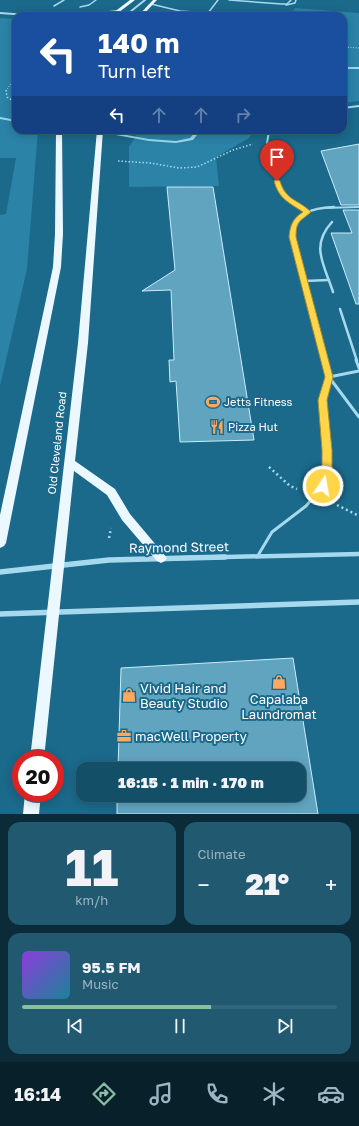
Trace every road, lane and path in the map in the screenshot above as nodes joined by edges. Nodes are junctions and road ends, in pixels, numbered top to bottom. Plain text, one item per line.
1 (64, 0) edge
2 (96, 0) edge
3 (133, 0) edge
4 (145, 0) edge
5 (155, 0) edge
6 (218, 0) edge
7 (229, 0) edge
8 (291, 0) edge
9 (296, 0) edge
10 (275, 3) junction
11 (151, 4) junction
12 (54, 6) dead end
13 (80, 7) dead end
14 (117, 11) joint
15 (180, 11) junction
16 (109, 12) edge
17 (130, 12) edge
18 (144, 12) edge
19 (172, 12) edge
20 (194, 12) edge
21 (209, 12) edge
22 (0, 13) edge
23 (12, 14) edge
24 (347, 48) edge
25 (359, 48) edge
26 (12, 82) edge
27 (12, 100) edge
28 (359, 106) edge
29 (347, 108) edge
30 (59, 134) edge
31 (100, 134) edge
32 (268, 134) edge
33 (253, 138) dead end
34 (118, 161) dead end
35 (359, 207) edge
36 (308, 212) junction
37 (332, 222) dead end
38 (330, 280) junction
39 (304, 281) junction
40 (334, 292) dead end
41 (340, 309) dead end
42 (359, 369) edge
43 (329, 377) junction
44 (359, 417) edge
45 (70, 462) junction
46 (269, 467) dead end
47 (298, 489) dead end
48 (337, 505) dead end
49 (359, 516) edge
50 (113, 524) dead end
51 (109, 538) dead end
52 (0, 543) edge
53 (359, 554) edge
54 (257, 557) junction
55 (161, 558) junction
56 (58, 565) junction
57 (0, 572) edge
58 (359, 602) edge
59 (52, 612) junction
60 (0, 614) edge
61 (38, 750) edge
62 (32, 802) edge
63 (31, 814) edge

1 - 12 lane
2 - 13 lane
3 - 14 main road
4 - 17 street
5 - 11 main road
6 - 21 lane
7 - 10 lane
8 - 10 lane
9 - 10 lane
11 - 15 lane
11 - 18 main road
14 - 16 street
15 - 19 lane
15 - 20 lane
22 - 23 street
24 - 25 path
26 - 27 path
28 - 29 lane
30 - 52 main road
31 - 45 main road, Old Cleveland Road
32 - 36 lane
33 - 34 path
35 - 36 lane
36 - 39 lane
37 - 38 lane
38 - 39 lane
38 - 40 lane
39 - 43 lane
41 - 42 lane
42 - 43 lane
43 - 44 lane
43 - 54 lane
45 - 55 main road
45 - 56 main road, Old Cleveland Road
46 - 47 path
48 - 49 path
50 - 51 path
53 - 54 street, Raymond Street
54 - 55 street, Raymond Street
55 - 56 street, Raymond Street
56 - 57 street, Raymond Street
56 - 59 main road, Old Cleveland Road
58 - 59 street
59 - 60 street
59 - 61 main road, Old Cleveland Road
62 - 63 main road

